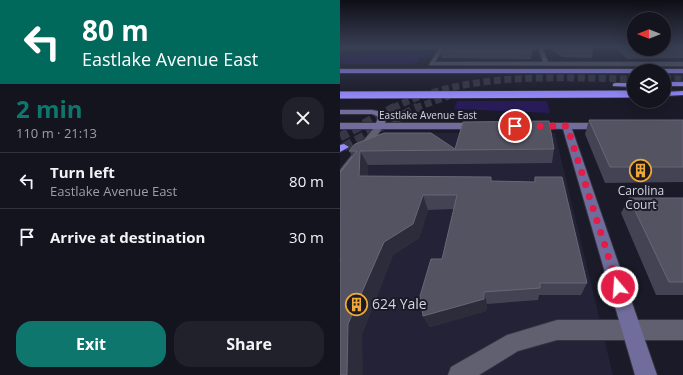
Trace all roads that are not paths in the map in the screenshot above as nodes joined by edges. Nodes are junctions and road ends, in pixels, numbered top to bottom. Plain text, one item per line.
1 (340, 71) edge
2 (683, 71) edge
3 (627, 84) edge
4 (671, 84) edge
5 (683, 84) edge
6 (616, 85) dead end
7 (340, 93) edge
8 (627, 93) edge
9 (671, 93) edge
10 (683, 93) edge
11 (340, 112) edge
12 (340, 126) edge
13 (380, 126) junction
14 (484, 126) edge
15 (521, 126) edge
16 (567, 126) junction
17 (610, 126) edge
18 (340, 178) edge
19 (683, 330) edge
20 (632, 331) junction
21 (459, 375) edge
22 (646, 375) edge

1 - 2 highway
3 - 6 highway
4 - 5 highway
7 - 8 highway, bridge
9 - 10 highway
11 - 13 street
12 - 13 street, Eastlake Avenue East
13 - 14 street, Eastlake Avenue East
13 - 18 street
15 - 16 street
16 - 17 street
16 - 20 street
19 - 20 street
20 - 21 street
20 - 22 street

